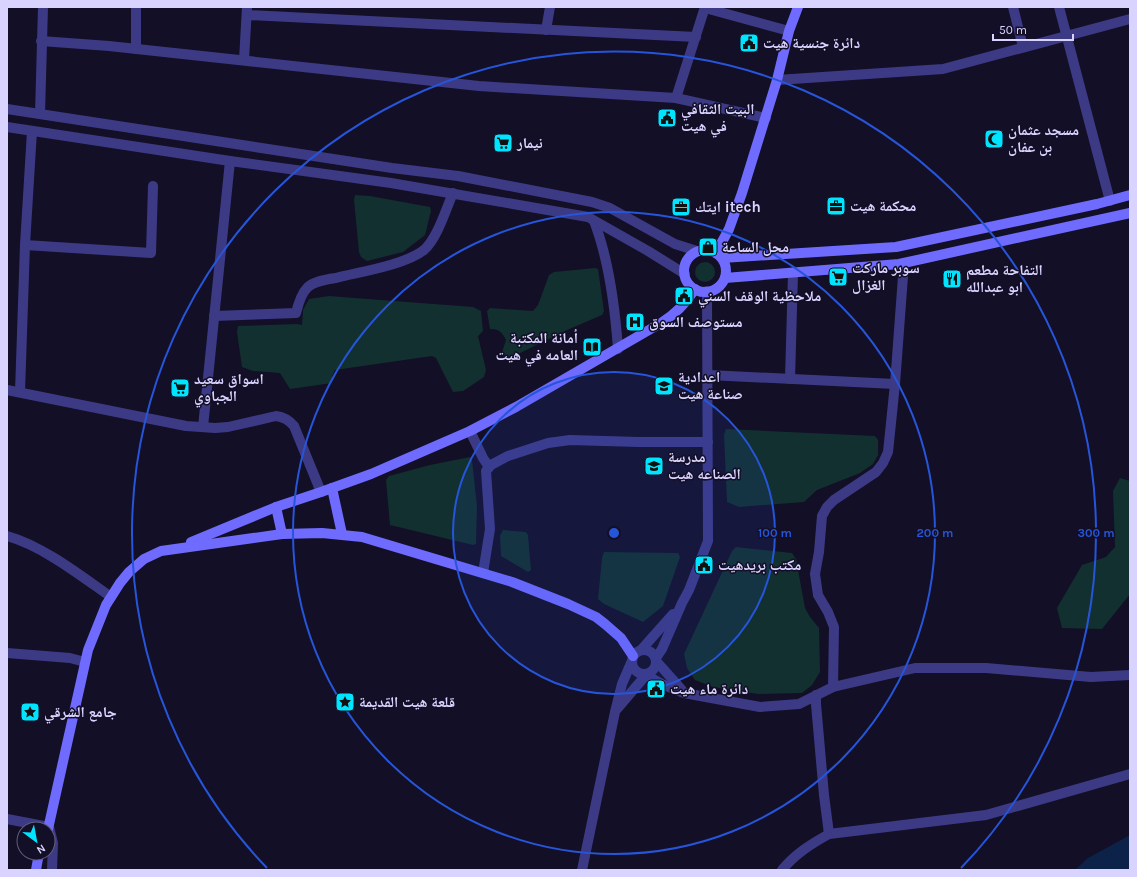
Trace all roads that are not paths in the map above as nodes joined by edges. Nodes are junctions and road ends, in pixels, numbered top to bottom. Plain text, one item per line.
1 (43, 7) edge
2 (136, 7) edge
3 (550, 7) edge
4 (705, 7) edge
5 (798, 7) edge
6 (1013, 7) edge
7 (1059, 7) edge
8 (247, 11) edge
9 (1130, 19) edge
10 (546, 30) junction
11 (789, 31) junction
12 (1066, 36) junction
13 (696, 37) junction
14 (41, 42) junction
15 (1023, 47) junction
16 (136, 49) junction
17 (244, 60) junction
18 (777, 80) junction
19 (676, 98) junction
20 (7, 109) edge
21 (40, 114) junction
22 (766, 118) junction
23 (7, 127) edge
24 (32, 131) junction
25 (230, 161) junction
26 (153, 186) dead end
27 (452, 193) junction
28 (1130, 195) edge
29 (1110, 201) junction
30 (1130, 212) edge
31 (594, 221) junction
32 (25, 245) junction
33 (697, 251) junction
34 (719, 255) junction
35 (904, 263) junction
36 (793, 272) junction
37 (685, 274) junction
38 (725, 278) junction
39 (695, 289) junction
40 (708, 291) junction
41 (214, 316) junction
42 (618, 349) junction
43 (708, 375) junction
44 (790, 379) junction
45 (895, 384) junction
46 (7, 390) edge
47 (20, 392) junction
48 (203, 427) junction
49 (470, 431) junction
50 (708, 442) junction
51 (490, 467) junction
52 (332, 488) junction
53 (321, 492) junction
54 (276, 507) junction
55 (282, 534) junction
56 (342, 534) junction
57 (7, 536) edge
58 (176, 548) junction
59 (483, 573) junction
60 (111, 597) junction
61 (682, 603) junction
62 (7, 653) edge
63 (635, 656) junction
64 (656, 660) junction
65 (85, 662) junction
66 (646, 675) junction
67 (1130, 675) edge
68 (832, 687) junction
69 (684, 693) junction
70 (816, 695) junction
71 (615, 712) junction
72 (1130, 774) edge
73 (50, 821) edge
74 (829, 834) junction
75 (582, 870) edge
76 (782, 870) edge

1 - 14 street
2 - 16 street
3 - 10 street
4 - 11 street
4 - 13 street
5 - 11 main road
6 - 15 street
7 - 12 street
8 - 10 street
8 - 17 street
9 - 12 street
10 - 13 street
11 - 18 main road
12 - 15 street
12 - 29 street
13 - 19 street
14 - 16 street
14 - 21 street
15 - 18 street
16 - 17 street
17 - 19 street
18 - 22 main road
19 - 22 street
20 - 21 street
21 - 33 street
22 - 34 main road
23 - 24 street
24 - 25 street
24 - 32 street
25 - 27 street
25 - 41 street
26 - 32 street
27 - 31 street
27 - 41 street
28 - 29 main road
29 - 34 main road
30 - 35 main road
31 - 37 street
31 - 42 street
32 - 47 street
33 - 34 main road
33 - 37 main road
34 - 38 main road
35 - 36 main road
35 - 45 street
36 - 38 main road
36 - 44 street
37 - 39 main road
38 - 40 main road
39 - 40 main road
39 - 42 main road
40 - 43 street
41 - 48 street
42 - 49 main road
43 - 44 street
43 - 50 street
44 - 45 street
45 - 68 street
46 - 47 street
47 - 48 street
48 - 53 street
49 - 51 street
49 - 52 main road
50 - 51 street
50 - 61 street
51 - 59 street
52 - 53 main road
52 - 56 main road
53 - 54 main road
54 - 55 main road
54 - 58 main road
55 - 56 main road
55 - 58 main road
56 - 59 main road
57 - 60 street
58 - 60 main road
59 - 63 main road
60 - 65 main road
61 - 63 street
61 - 64 street
62 - 65 street
63 - 64 street
63 - 66 street
63 - 71 street
64 - 66 street
64 - 69 street
65 - 73 main road
66 - 69 street
66 - 71 street
67 - 68 street
68 - 70 street
69 - 70 street
70 - 74 street
71 - 75 street
72 - 74 street
74 - 76 street

